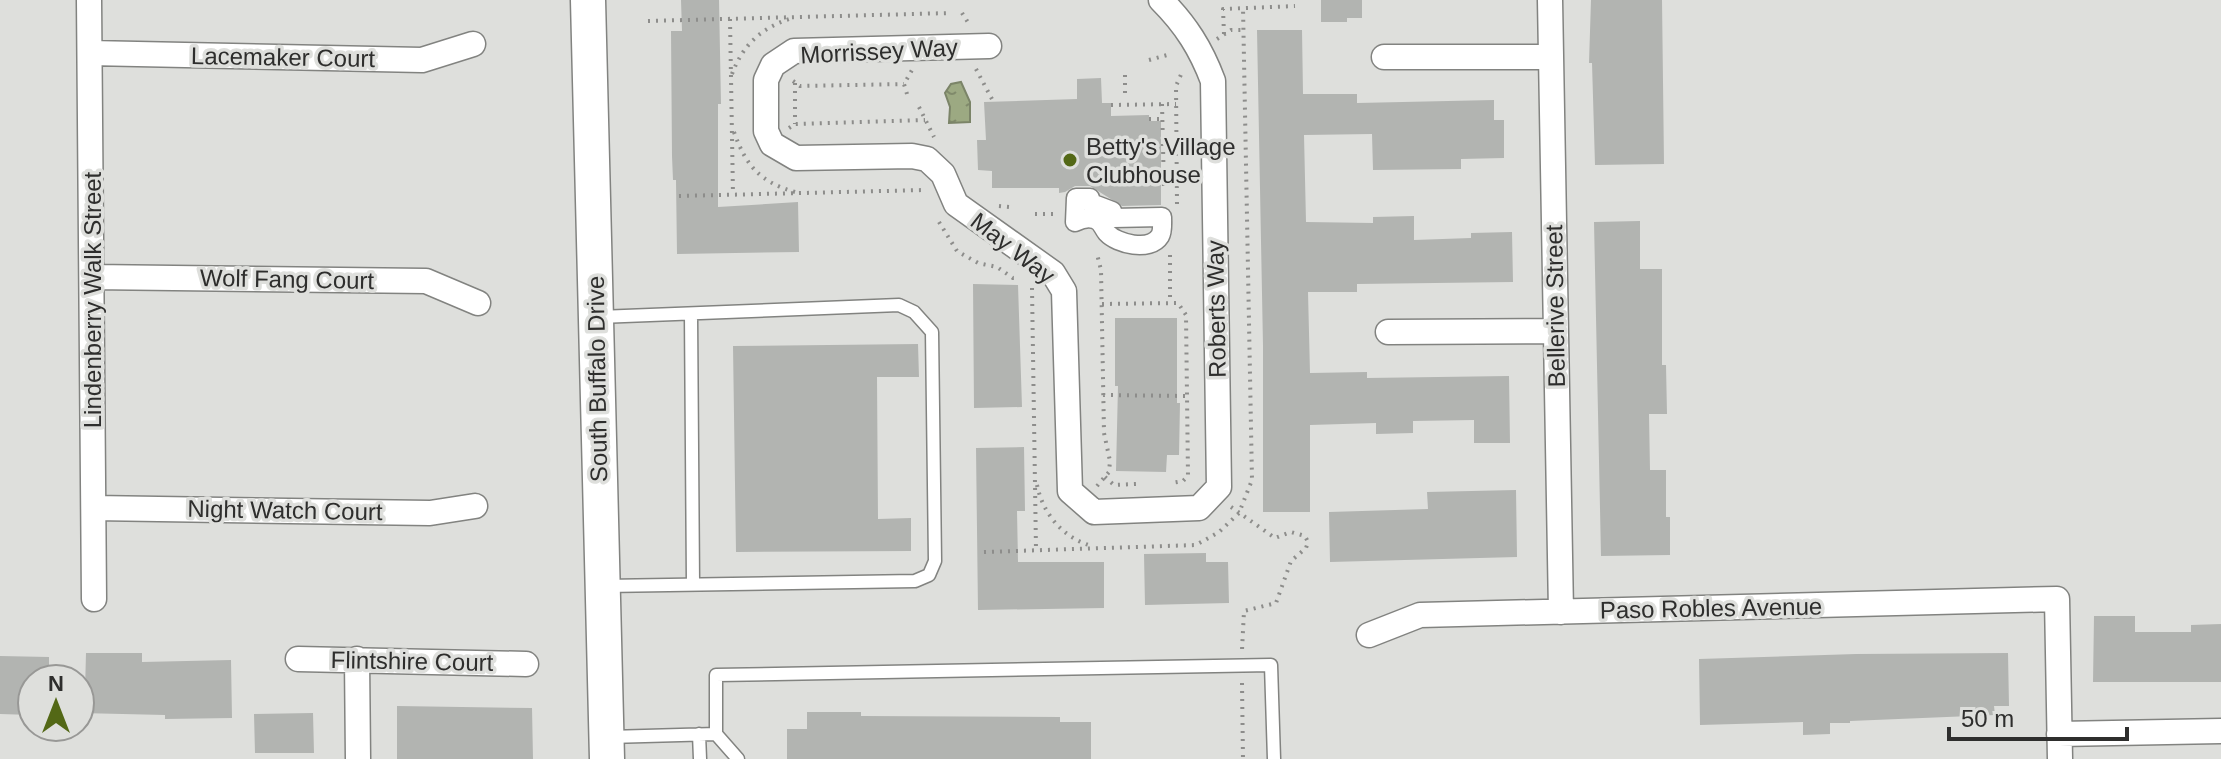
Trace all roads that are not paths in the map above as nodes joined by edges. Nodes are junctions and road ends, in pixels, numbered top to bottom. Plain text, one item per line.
1 (89, 0) edge
2 (588, 0) edge
3 (1161, 0) edge
4 (1550, 0) edge
5 (473, 44) dead end
6 (989, 46) dead end
7 (90, 53) junction
8 (1384, 57) dead end
9 (1551, 57) junction
10 (776, 138) joint
11 (1160, 237) joint
12 (92, 277) junction
13 (478, 303) dead end
14 (691, 314) junction
15 (596, 317) junction
16 (1556, 331) junction
17 (1388, 332) dead end
18 (1087, 498) joint
19 (475, 506) dead end
20 (94, 508) junction
21 (693, 584) junction
22 (603, 586) junction
23 (94, 599) dead end
24 (1561, 612) junction
25 (1369, 635) dead end
26 (298, 659) dead end
27 (357, 659) junction
28 (526, 664) dead end
29 (2221, 731) edge
30 (699, 734) junction
31 (716, 734) junction
32 (2059, 734) junction
33 (606, 748) edge
34 (358, 759) edge
35 (700, 759) edge
36 (738, 759) edge
37 (1274, 759) edge
38 (2060, 759) edge

1 - 7 street, Lindenberry Walk Street
2 - 15 main road, South Buffalo Drive
3 - 18 street, Roberts Way
4 - 9 street, Bellerive Street
5 - 7 street, Lacemaker Court
6 - 10 street, Morrissey Way
7 - 12 street, Lindenberry Walk Street
8 - 9 street
9 - 16 street, Bellerive Street
10 - 18 street, May Way
11 - 11 street
12 - 13 street, Wolf Fang Court
12 - 20 street, Lindenberry Walk Street
14 - 15 lane
14 - 21 lane
14 - 21 lane
15 - 22 main road, South Buffalo Drive
16 - 17 street
16 - 24 street, Bellerive Street
19 - 20 street, Night Watch Court
20 - 23 street, Lindenberry Walk Street
21 - 22 lane
22 - 33 main road, South Buffalo Drive
24 - 25 street, Paso Robles Avenue
24 - 32 street, Paso Robles Avenue
26 - 27 street, Flintshire Court
27 - 28 street, Flintshire Court
27 - 34 street
29 - 32 street
30 - 31 lane
30 - 33 lane
30 - 35 lane
31 - 36 lane
31 - 37 lane
32 - 38 street

